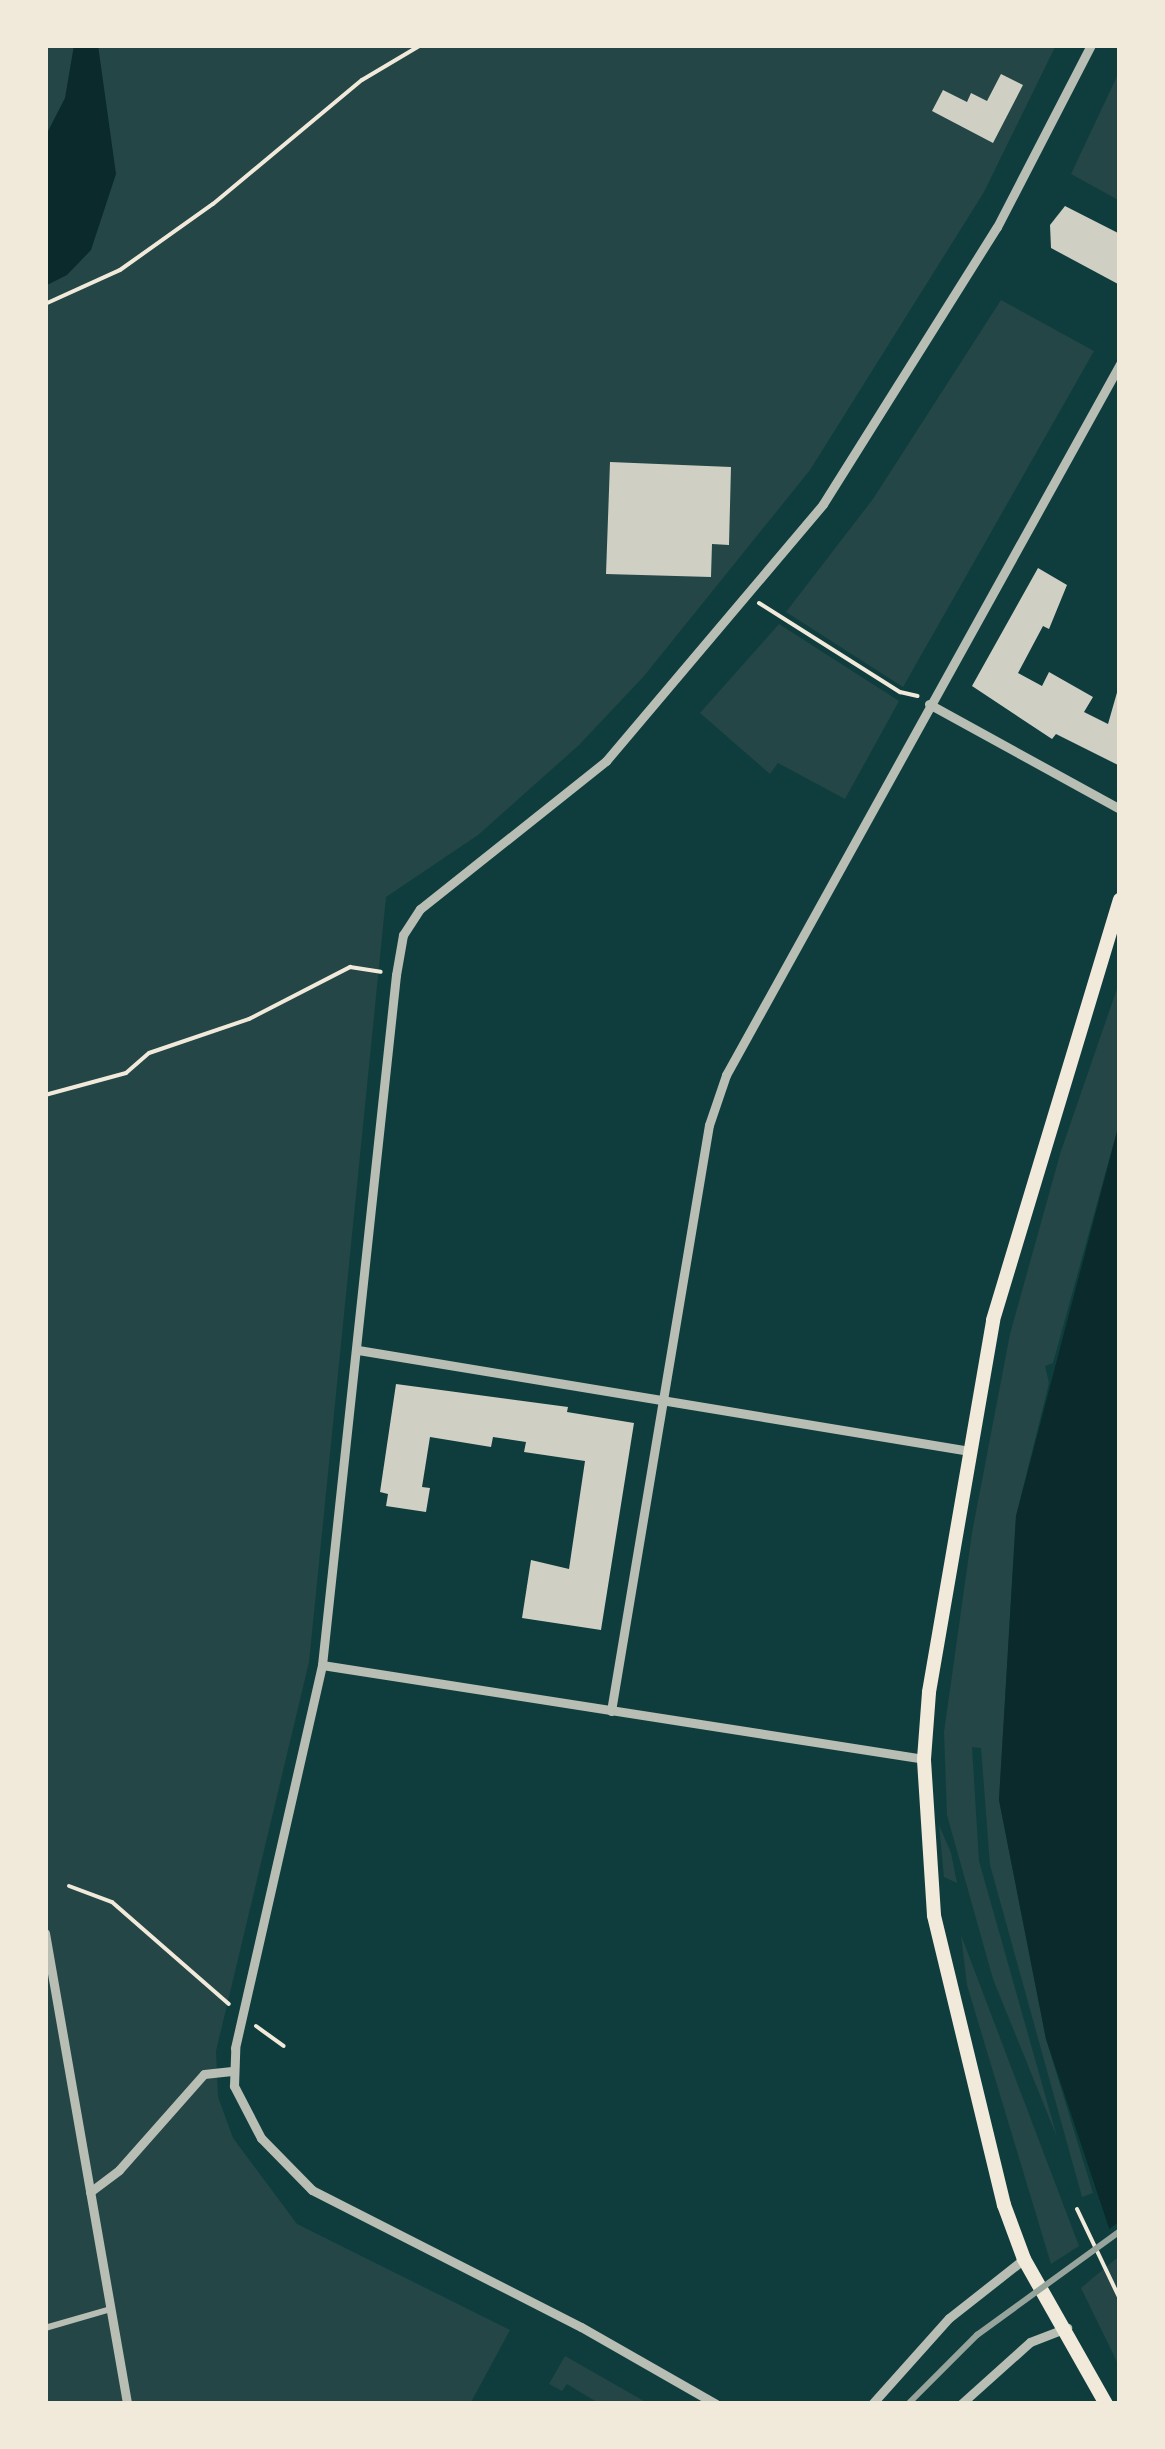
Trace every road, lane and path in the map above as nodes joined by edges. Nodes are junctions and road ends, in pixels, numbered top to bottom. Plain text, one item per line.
1 (421, 45) edge
2 (1091, 45) edge
3 (45, 304) edge
4 (1120, 364) edge
5 (749, 598) junction
6 (926, 700) junction
7 (1120, 809) edge
8 (1120, 900) edge
9 (396, 975) junction
10 (45, 1095) edge
11 (358, 1350) junction
12 (665, 1402) junction
13 (970, 1451) junction
14 (322, 1665) junction
15 (611, 1711) junction
16 (924, 1759) junction
17 (70, 1886) dead end
18 (45, 1933) edge
19 (243, 2015) junction
20 (284, 2046) dead end
21 (232, 2070) junction
22 (90, 2192) junction
23 (1076, 2209) dead end
24 (1024, 2259) junction
25 (1120, 2299) edge
26 (110, 2309) junction
27 (45, 2328) edge
28 (1068, 2328) junction
29 (127, 2404) edge
30 (716, 2404) edge
31 (872, 2404) edge
32 (961, 2404) edge
33 (1106, 2404) edge

1 - 3 path
2 - 5 street
4 - 6 street
5 - 6 path
5 - 9 street
6 - 7 street
6 - 12 street
8 - 13 main road
9 - 10 path
9 - 11 street
11 - 12 street
11 - 14 street
12 - 13 street
12 - 15 street
13 - 16 main road
14 - 15 street
14 - 19 street
15 - 16 street
16 - 24 main road
17 - 19 path
18 - 22 street
19 - 20 path
19 - 21 street
21 - 22 street
21 - 30 street
22 - 26 street
23 - 25 path
24 - 28 main road
24 - 31 street
26 - 27 street
26 - 29 street
28 - 32 street
28 - 33 main road

